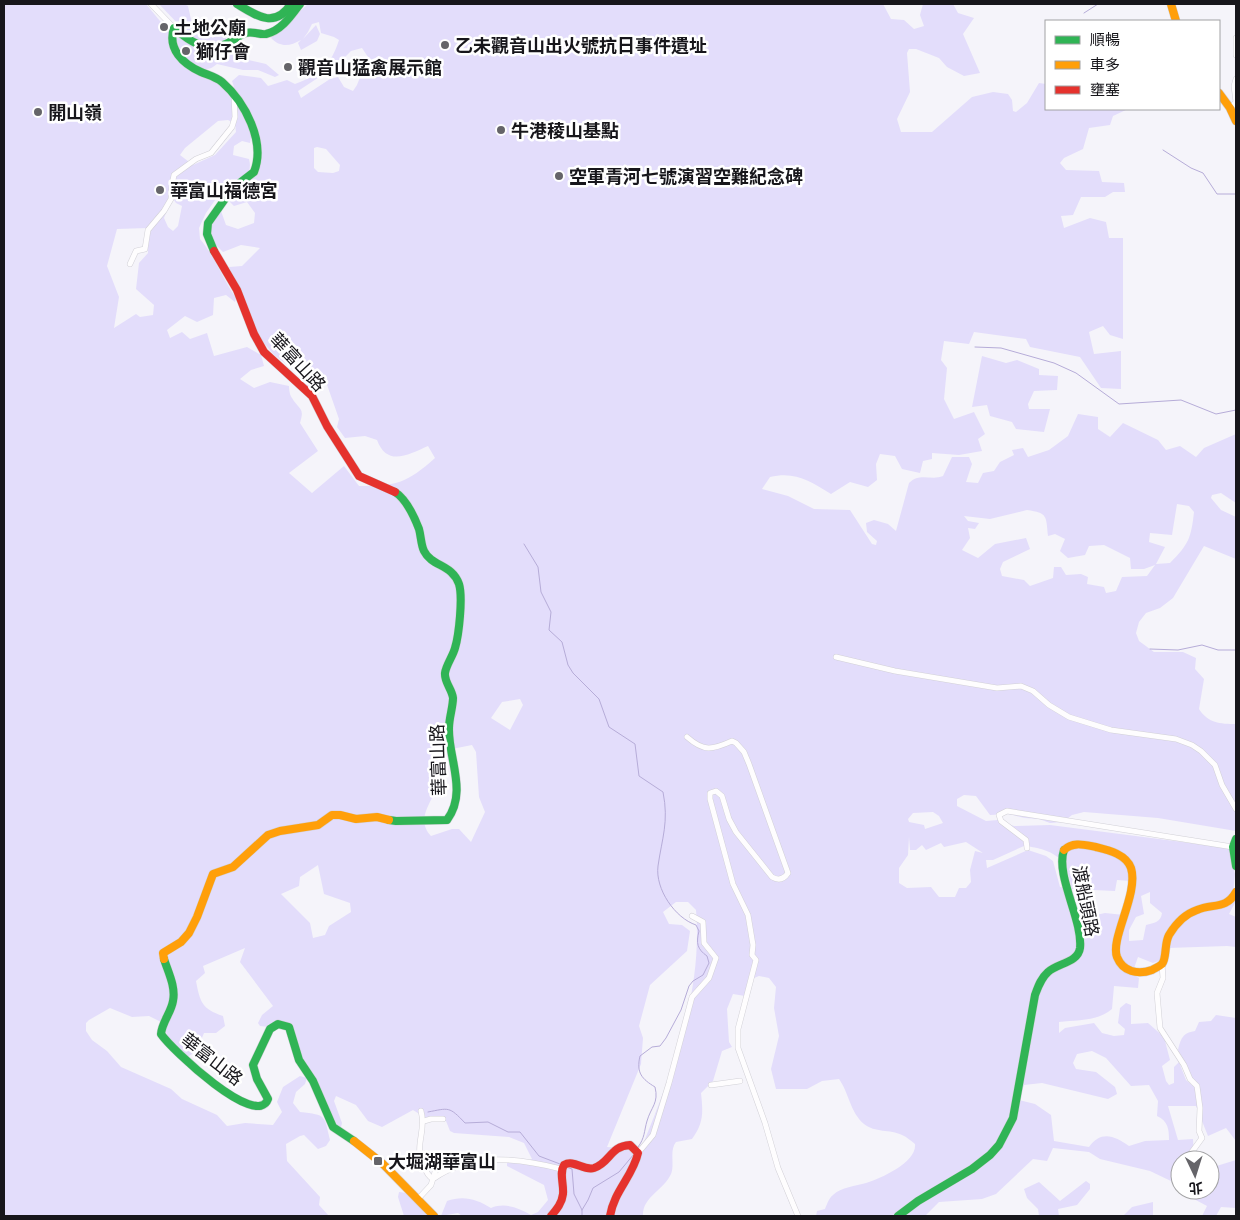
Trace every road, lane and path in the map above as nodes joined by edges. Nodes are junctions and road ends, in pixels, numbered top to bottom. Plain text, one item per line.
1 (151, 4) edge
2 (237, 4) edge
3 (291, 4) edge
4 (300, 4) edge
5 (1171, 4) edge
6 (1176, 20) edge
7 (174, 28) junction
8 (1236, 38) edge
9 (1236, 55) edge
10 (1236, 79) edge
11 (1220, 94) edge
12 (234, 95) junction
13 (1230, 108) junction
14 (1236, 121) edge
15 (130, 264) dead end
16 (836, 657) dead end
17 (687, 737) dead end
18 (1236, 809) edge
19 (1235, 843) edge
20 (1027, 848) dead end
21 (1236, 866) edge
22 (1236, 892) edge
23 (692, 916) dead end
24 (1162, 964) junction
25 (740, 1081) dead end
26 (711, 1085) dead end
27 (421, 1111) dead end
28 (443, 1119) dead end
29 (424, 1120) junction
30 (1192, 1150) edge
31 (638, 1153) junction
32 (456, 1154) dead end
33 (438, 1162) dead end
34 (461, 1164) junction
35 (562, 1167) junction
36 (433, 1179) junction
37 (417, 1200) junction
38 (434, 1216) edge
39 (551, 1216) edge
40 (610, 1216) edge
41 (798, 1216) edge
42 (898, 1216) edge

1 - 7 street
2 - 3 street
4 - 7 street
5 - 6 street
7 - 12 street, 華富山路
8 - 9 street
10 - 13 street
11 - 13 street
12 - 15 street
12 - 37 street, 華富山路
13 - 14 street
16 - 18 street
17 - 41 street
19 - 20 street
19 - 21 street
22 - 24 street
23 - 31 street
24 - 30 street
24 - 42 street, 渡船頭路
25 - 26 street
27 - 29 street
28 - 29 street
29 - 36 street
31 - 35 street
31 - 40 street
32 - 34 street
33 - 36 street
34 - 35 street
34 - 36 street
35 - 39 street
36 - 37 street
37 - 38 street, 華富山路

